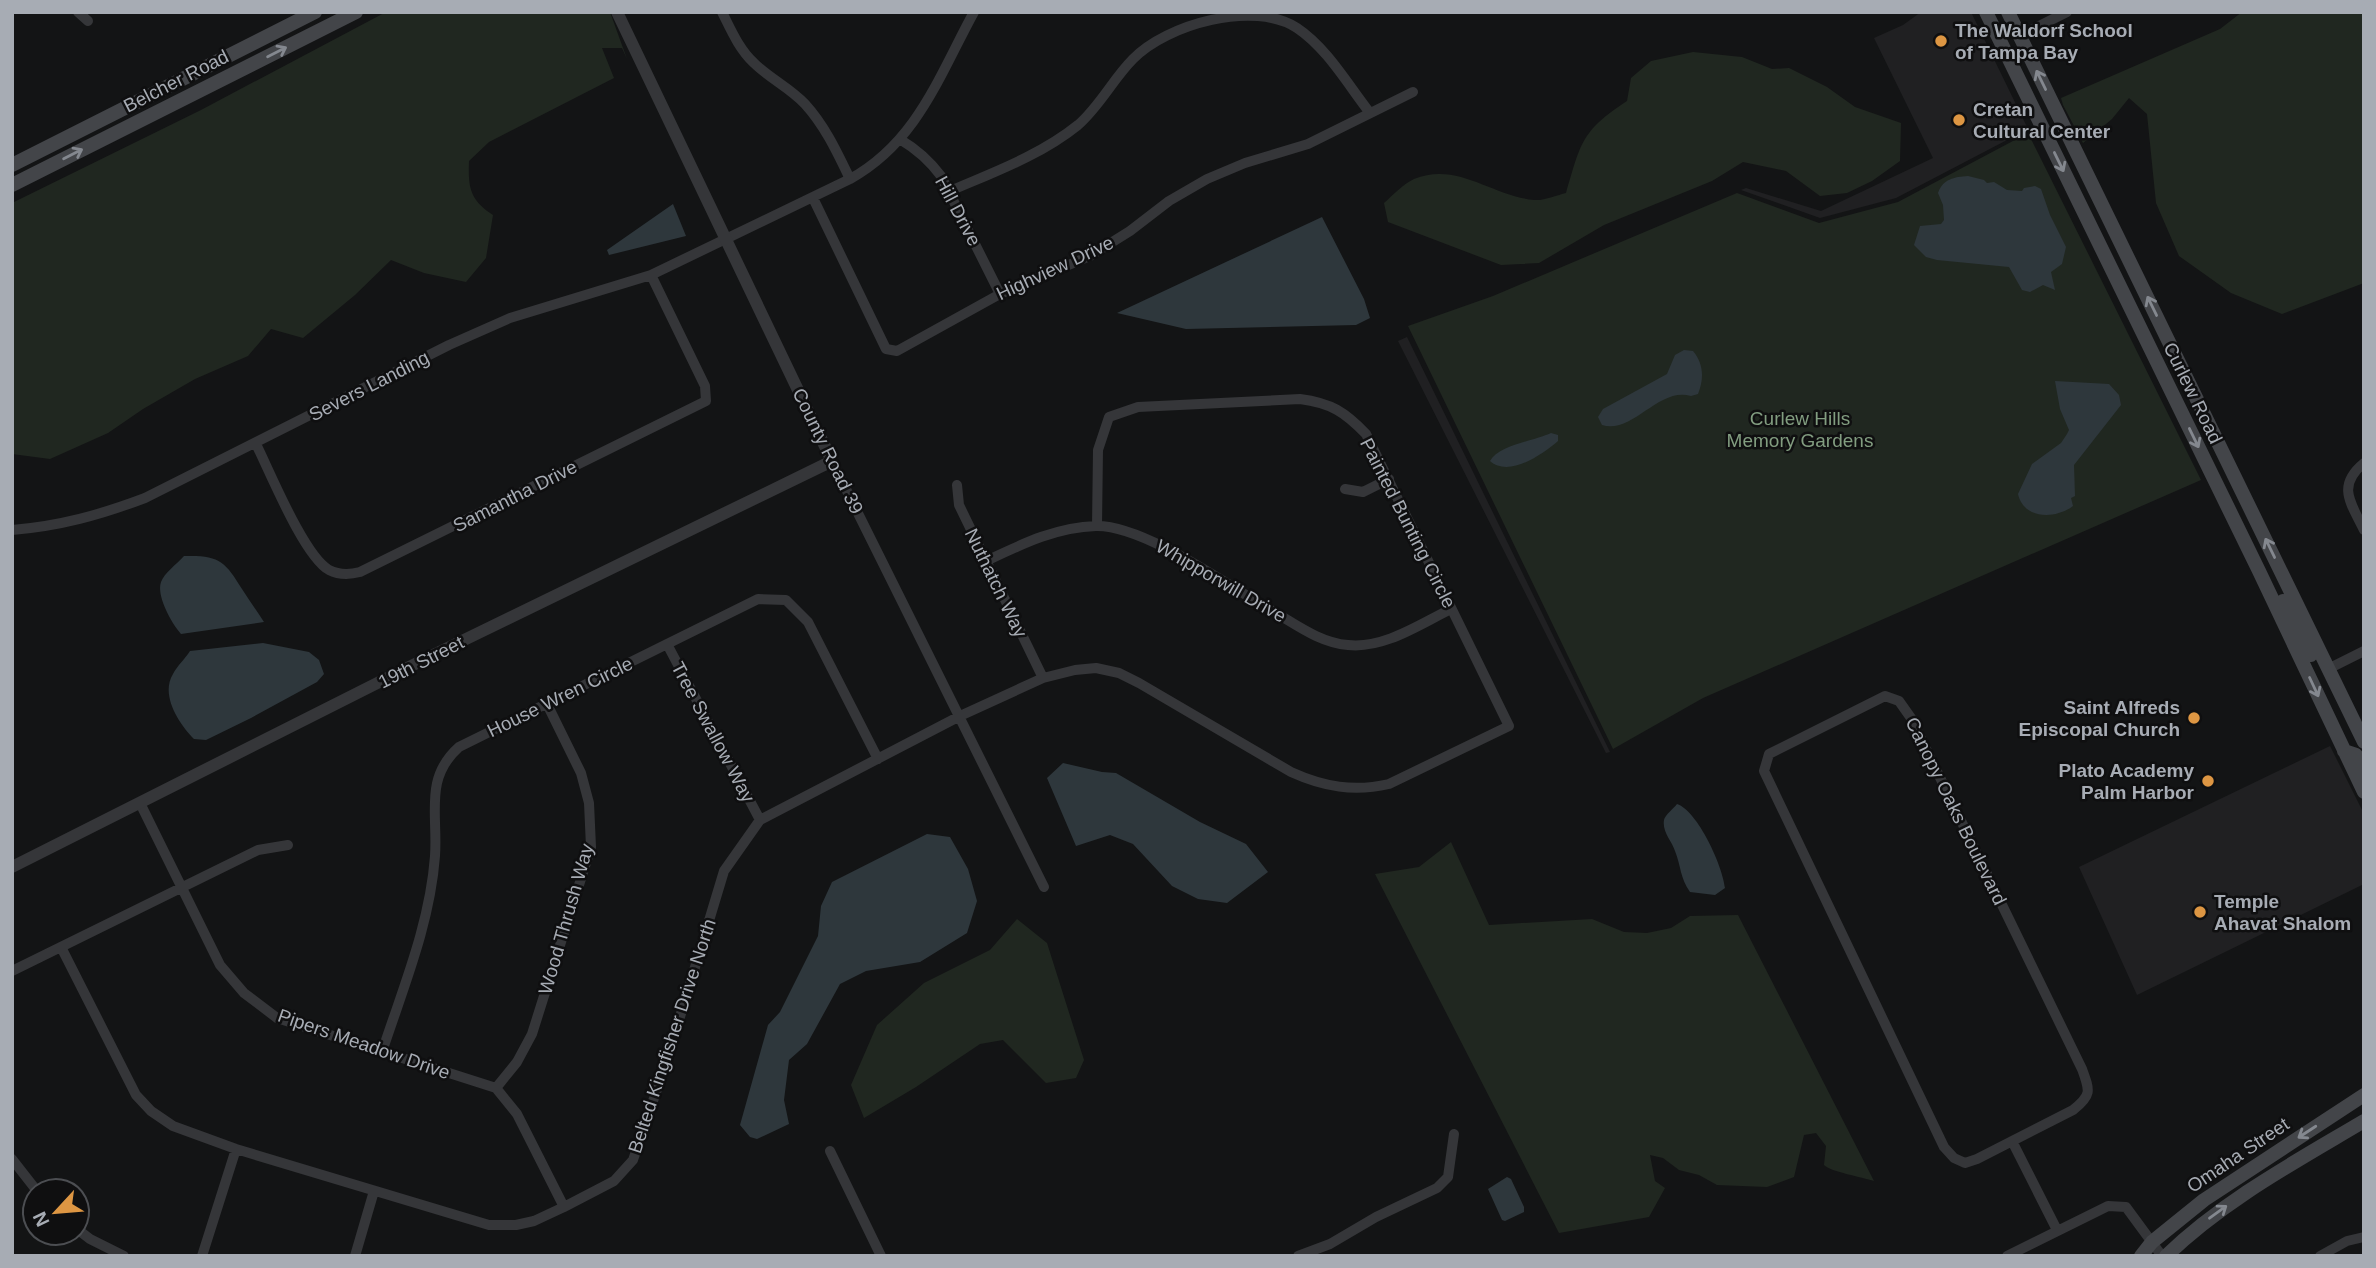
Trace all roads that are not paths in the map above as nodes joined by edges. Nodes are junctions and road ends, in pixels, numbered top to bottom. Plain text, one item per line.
1 (78, 12) edge
2 (316, 12) edge
3 (356, 12) edge
4 (617, 12) edge
5 (722, 12) edge
6 (958, 12) edge
7 (1986, 12) edge
8 (1998, 12) edge
9 (2008, 12) edge
10 (2067, 12) edge
11 (972, 16) edge
12 (88, 21) dead end
13 (2019, 36) junction
14 (1413, 92) dead end
15 (1370, 113) junction
16 (901, 140) junction
17 (12, 165) edge
18 (850, 179) junction
19 (12, 185) edge
20 (950, 191) junction
21 (813, 198) junction
22 (727, 239) junction
23 (652, 275) junction
24 (1000, 293) junction
25 (256, 444) junction
26 (832, 461) junction
27 (2364, 463) edge
28 (1388, 479) junction
29 (957, 485) dead end
30 (1345, 489) dead end
31 (1097, 526) junction
32 (12, 530) edge
33 (2364, 530) edge
34 (986, 561) junction
35 (2259, 571) junction
36 (1451, 608) junction
37 (667, 644) junction
38 (2364, 651) edge
39 (2328, 669) junction
40 (1043, 678) junction
41 (547, 704) junction
42 (960, 716) junction
43 (1510, 726) joint
44 (2364, 742) edge
45 (2344, 751) junction
46 (878, 759) junction
47 (2364, 765) edge
48 (2364, 792) edge
49 (140, 803) junction
50 (760, 820) junction
51 (288, 845) dead end
52 (12, 867) edge
53 (181, 887) junction
54 (1044, 887) dead end
55 (61, 947) junction
56 (12, 971) edge
57 (382, 1052) junction
58 (496, 1088) junction
59 (2364, 1094) edge
60 (2364, 1109) edge
61 (2364, 1121) edge
62 (1454, 1135) dead end
63 (2012, 1141) junction
64 (236, 1149) junction
65 (830, 1151) dead end
66 (12, 1158) edge
67 (2286, 1168) junction
68 (26, 1177) edge
69 (374, 1191) junction
70 (564, 1207) junction
71 (2057, 1230) junction
72 (2364, 1237) edge
73 (91, 1240) edge
74 (2152, 1242) junction
75 (124, 1256) edge
76 (202, 1256) edge
77 (355, 1256) edge
78 (881, 1256) edge
79 (1298, 1256) edge
80 (2007, 1256) edge
81 (2141, 1256) edge
82 (2164, 1256) edge
83 (2320, 1256) edge

1 - 12 street
2 - 17 main road, Belcher Road
19 -> 3 main road, Belcher Road
4 - 22 street, County Road 39
5 - 18 street
6 - 11 street
7 -> 35 main road, Curlew Road
8 - 13 main road
9 - 13 main road, Curlew Road
10 - 13 street
11 - 16 street, Severs Landing
39 -> 13 main road, Curlew Road
14 - 15 street, Highview Drive
15 - 20 street
15 - 24 street, Highview Drive
16 - 18 street, Severs Landing
16 - 20 street, Hill Drive
18 - 21 street, Severs Landing
20 - 24 street, Hill Drive
21 - 22 street, Severs Landing
21 - 24 street, Highview Drive
22 - 23 street, Severs Landing
22 - 26 street, County Road 39
23 - 25 street, Severs Landing
23 - 25 street, Samantha Drive
25 - 32 street, Severs Landing
26 - 42 street, County Road 39
26 - 49 street, 19th Street
27 - 33 street
28 - 30 street
28 - 31 street, Painted Bunting Circle
28 - 36 street, Painted Bunting Circle
29 - 34 street, Nuthatch Way
31 - 34 street, Whipporwill Drive
31 - 36 street, Whipporwill Drive
34 - 40 street, Nuthatch Way
35 - 39 main road
35 -> 45 main road, Curlew Road
36 - 43 street, Painted Bunting Circle
37 - 41 street, House Wren Circle
37 - 46 street, House Wren Circle
37 - 50 street, Tree Swallow Way
38 - 39 street
39 - 44 main road, Curlew Road
40 - 42 street, Belted Kingfisher Drive North
40 - 43 street, Belted Kingfisher Drive North
41 - 57 street, House Wren Circle
41 - 58 street, Wood Thrush Way
42 - 46 street, Belted Kingfisher Drive North
42 - 54 street, County Road 39
45 - 47 main road
45 - 48 main road, Curlew Road
46 - 50 street, Belted Kingfisher Drive North
49 - 52 street, 19th Street
49 - 53 street, Pipers Meadow Drive
50 - 70 street, Belted Kingfisher Drive North
51 - 53 street
53 - 55 street
53 - 57 street, Pipers Meadow Drive
55 - 56 street
55 - 64 street, Belted Kingfisher Drive North
57 - 58 street, Pipers Meadow Drive
58 - 70 street
59 -> 74 main road, Omaha Street
60 - 67 main road
61 - 67 main road, Omaha Street
62 - 79 street
63 - 63 street, Canopy Oaks Boulevard
63 - 71 street
64 - 69 street, Belted Kingfisher Drive North
64 - 76 street
65 - 78 street
66 - 68 street
82 -> 67 main road, Omaha Street
69 - 70 street, Belted Kingfisher Drive North
69 - 77 street
71 - 74 street
71 - 80 street
72 - 83 street
73 - 75 street
74 - 81 main road, Omaha Street
74 - 82 street

